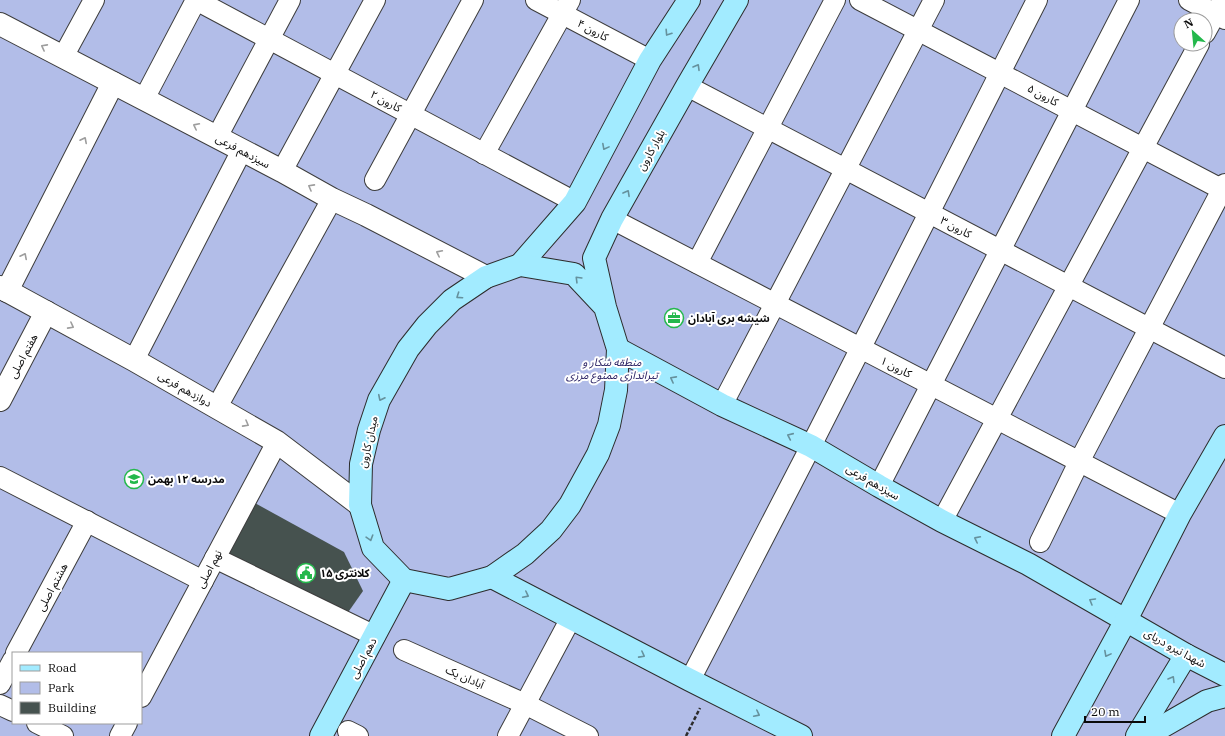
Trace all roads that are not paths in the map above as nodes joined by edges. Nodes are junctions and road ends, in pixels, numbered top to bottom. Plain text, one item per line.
1 (94, 0) edge
2 (196, 0) edge
3 (290, 0) edge
4 (375, 0) edge
5 (473, 0) edge
6 (536, 0) edge
7 (689, 0) edge
8 (737, 0) edge
9 (835, 0) edge
10 (860, 0) edge
11 (934, 0) edge
12 (1036, 0) edge
13 (1129, 0) edge
14 (1189, 0) edge
15 (566, 7) edge
16 (1221, 11) edge
17 (1213, 22) edge
18 (0, 24) edge
19 (918, 30) junction
20 (269, 39) junction
21 (1195, 52) edge
22 (63, 57) junction
23 (650, 60) junction
24 (1000, 73) junction
25 (335, 74) junction
26 (113, 83) junction
27 (686, 86) junction
28 (144, 99) junction
29 (1072, 111) junction
30 (410, 114) junction
31 (768, 128) junction
32 (217, 137) junction
33 (1143, 148) junction
34 (242, 150) junction
35 (484, 154) junction
36 (845, 169) junction
37 (282, 171) junction
38 (375, 180) dead end
39 (1224, 188) edge
40 (332, 198) junction
41 (575, 202) junction
42 (929, 213) junction
43 (612, 219) junction
44 (1000, 250) junction
45 (697, 263) junction
46 (520, 265) junction
47 (486, 277) junction
48 (1069, 286) junction
49 (3, 289) edge
50 (775, 304) junction
51 (605, 307) junction
52 (46, 312) junction
53 (1149, 328) junction
54 (860, 348) junction
55 (618, 349) junction
56 (134, 360) junction
57 (1225, 368) edge
58 (931, 385) junction
59 (0, 400) edge
60 (722, 405) junction
61 (216, 407) junction
62 (997, 419) junction
63 (1225, 436) edge
64 (277, 442) junction
65 (811, 446) junction
66 (1079, 462) junction
67 (0, 477) edge
68 (879, 486) junction
69 (360, 505) junction
70 (1180, 514) junction
71 (87, 521) junction
72 (942, 522) junction
73 (1040, 542) dead end
74 (215, 558) junction
75 (492, 577) junction
76 (404, 580) junction
77 (203, 581) junction
78 (571, 618) junction
79 (1126, 620) junction
80 (375, 636) junction
81 (404, 650) dead end
82 (17, 652) edge
83 (1186, 655) junction
84 (12, 662) edge
85 (1225, 675) edge
86 (690, 680) junction
87 (0, 684) edge
88 (142, 695) edge
89 (1225, 696) edge
90 (525, 704) junction
91 (0, 705) edge
92 (12, 711) edge
93 (39, 724) edge
94 (126, 724) edge
95 (63, 736) edge
96 (120, 736) edge
97 (321, 736) edge
98 (508, 736) edge
99 (588, 736) edge
100 (801, 736) edge
101 (1064, 736) edge
102 (1137, 736) edge
103 (1146, 736) edge

1 - 22 street
2 - 20 street, کارون ۲
2 - 28 street
3 - 20 street
4 - 25 street
5 - 30 street
6 - 15 street, کارون ۴
7 -> 23 main road
27 -> 8 main road, بلوار کارون
9 - 31 street
10 - 19 street, کارون ۵
11 - 19 street
12 - 24 street
13 - 29 street
14 - 16 street
15 - 23 street, کارون ۴
15 - 35 street
16 - 17 street
22 -> 18 street, سیزدهم فرعی
19 - 24 street, کارون ۵
19 - 36 street
20 - 25 street, کارون ۲
20 - 32 street
21 - 33 street
22 - 26 street, سیزدهم فرعی
23 -> 41 main road
24 - 29 street, کارون ۵
24 - 42 street
25 - 30 street, کارون ۲
25 - 37 street
26 - 28 street, سیزدهم فرعی
49 -> 26 street
27 - 31 street, کارون ۳
43 -> 27 main road, بلوار کارون
32 -> 28 street, سیزدهم فرعی
29 - 33 street, کارون ۵
29 - 44 street
30 - 35 street, کارون ۲
30 - 38 street
31 - 36 street, کارون ۳
31 - 45 street
32 - 34 street, سیزدهم فرعی
33 - 39 street, کارون ۵
33 - 48 street
34 - 37 street, سیزدهم فرعی
34 - 56 street
35 - 41 street, کارون ۲
36 - 42 street, کارون ۳
36 - 50 street
40 -> 37 street, سیزدهم فرعی
39 - 53 street
47 -> 40 street, سیزدهم فرعی
40 - 61 street
41 - 46 main road
42 - 44 street, کارون ۳
42 - 54 street
43 - 45 street, کارون ۱
43 - 51 main road, بلوار کارون
44 - 48 street, کارون ۳
44 - 58 street
45 - 50 street, کارون ۱
46 - 47 main road, میدان کارون
51 -> 46 main road, میدان کارون
47 -> 69 main road, میدان کارون
48 - 53 street, کارون ۳
48 - 62 street
49 - 52 street, دوازدهم فرعی
50 - 54 street, کارون ۱
50 - 60 street
51 - 55 main road, میدان کارون
52 -> 56 street, دوازدهم فرعی
52 - 59 street, هفتم اصلی
53 - 57 street, کارون ۳
53 - 66 street
54 - 58 street, کارون ۱
54 - 65 street
60 -> 55 main road, سیزدهم فرعی
55 - 75 main road, میدان کارون
56 - 61 street, دوازدهم فرعی
58 - 62 street, کارون ۱
58 - 68 street
65 -> 60 main road, سیزدهم فرعی
61 -> 64 street, دوازدهم فرعی
62 - 66 street, کارون ۱
62 - 72 street
63 - 70 main road
64 - 69 street, دوازدهم فرعی
64 - 74 street, نهم اصلی
65 - 68 main road, سیزدهم فرعی
65 - 86 street
66 - 70 street, کارون ۱
66 - 73 street
67 - 71 street
68 - 72 main road, سیزدهم فرعی
69 -> 76 main road, میدان کارون
70 - 79 main road
71 - 77 street
71 - 82 street, هشتم اصلی
79 -> 72 main road, سیزدهم فرعی
74 - 77 street, نهم اصلی
74 - 80 street
75 - 76 main road, میدان کارون
75 -> 78 main road
76 - 80 main road, دهم اصلی
77 - 88 street, نهم اصلی
78 -> 86 main road
78 - 90 street
79 - 83 main road, شهدا نیرو دریای
79 -> 101 main road
80 - 97 main road, دهم اصلی
81 - 90 street, آبادان یک
83 - 85 main road, شهدا نیرو دریای
102 -> 83 main road
84 - 87 street
86 -> 100 main road
89 - 103 main road
90 - 98 street
90 - 99 street, آبادان یک
91 - 92 street
93 - 95 street
94 - 96 street

